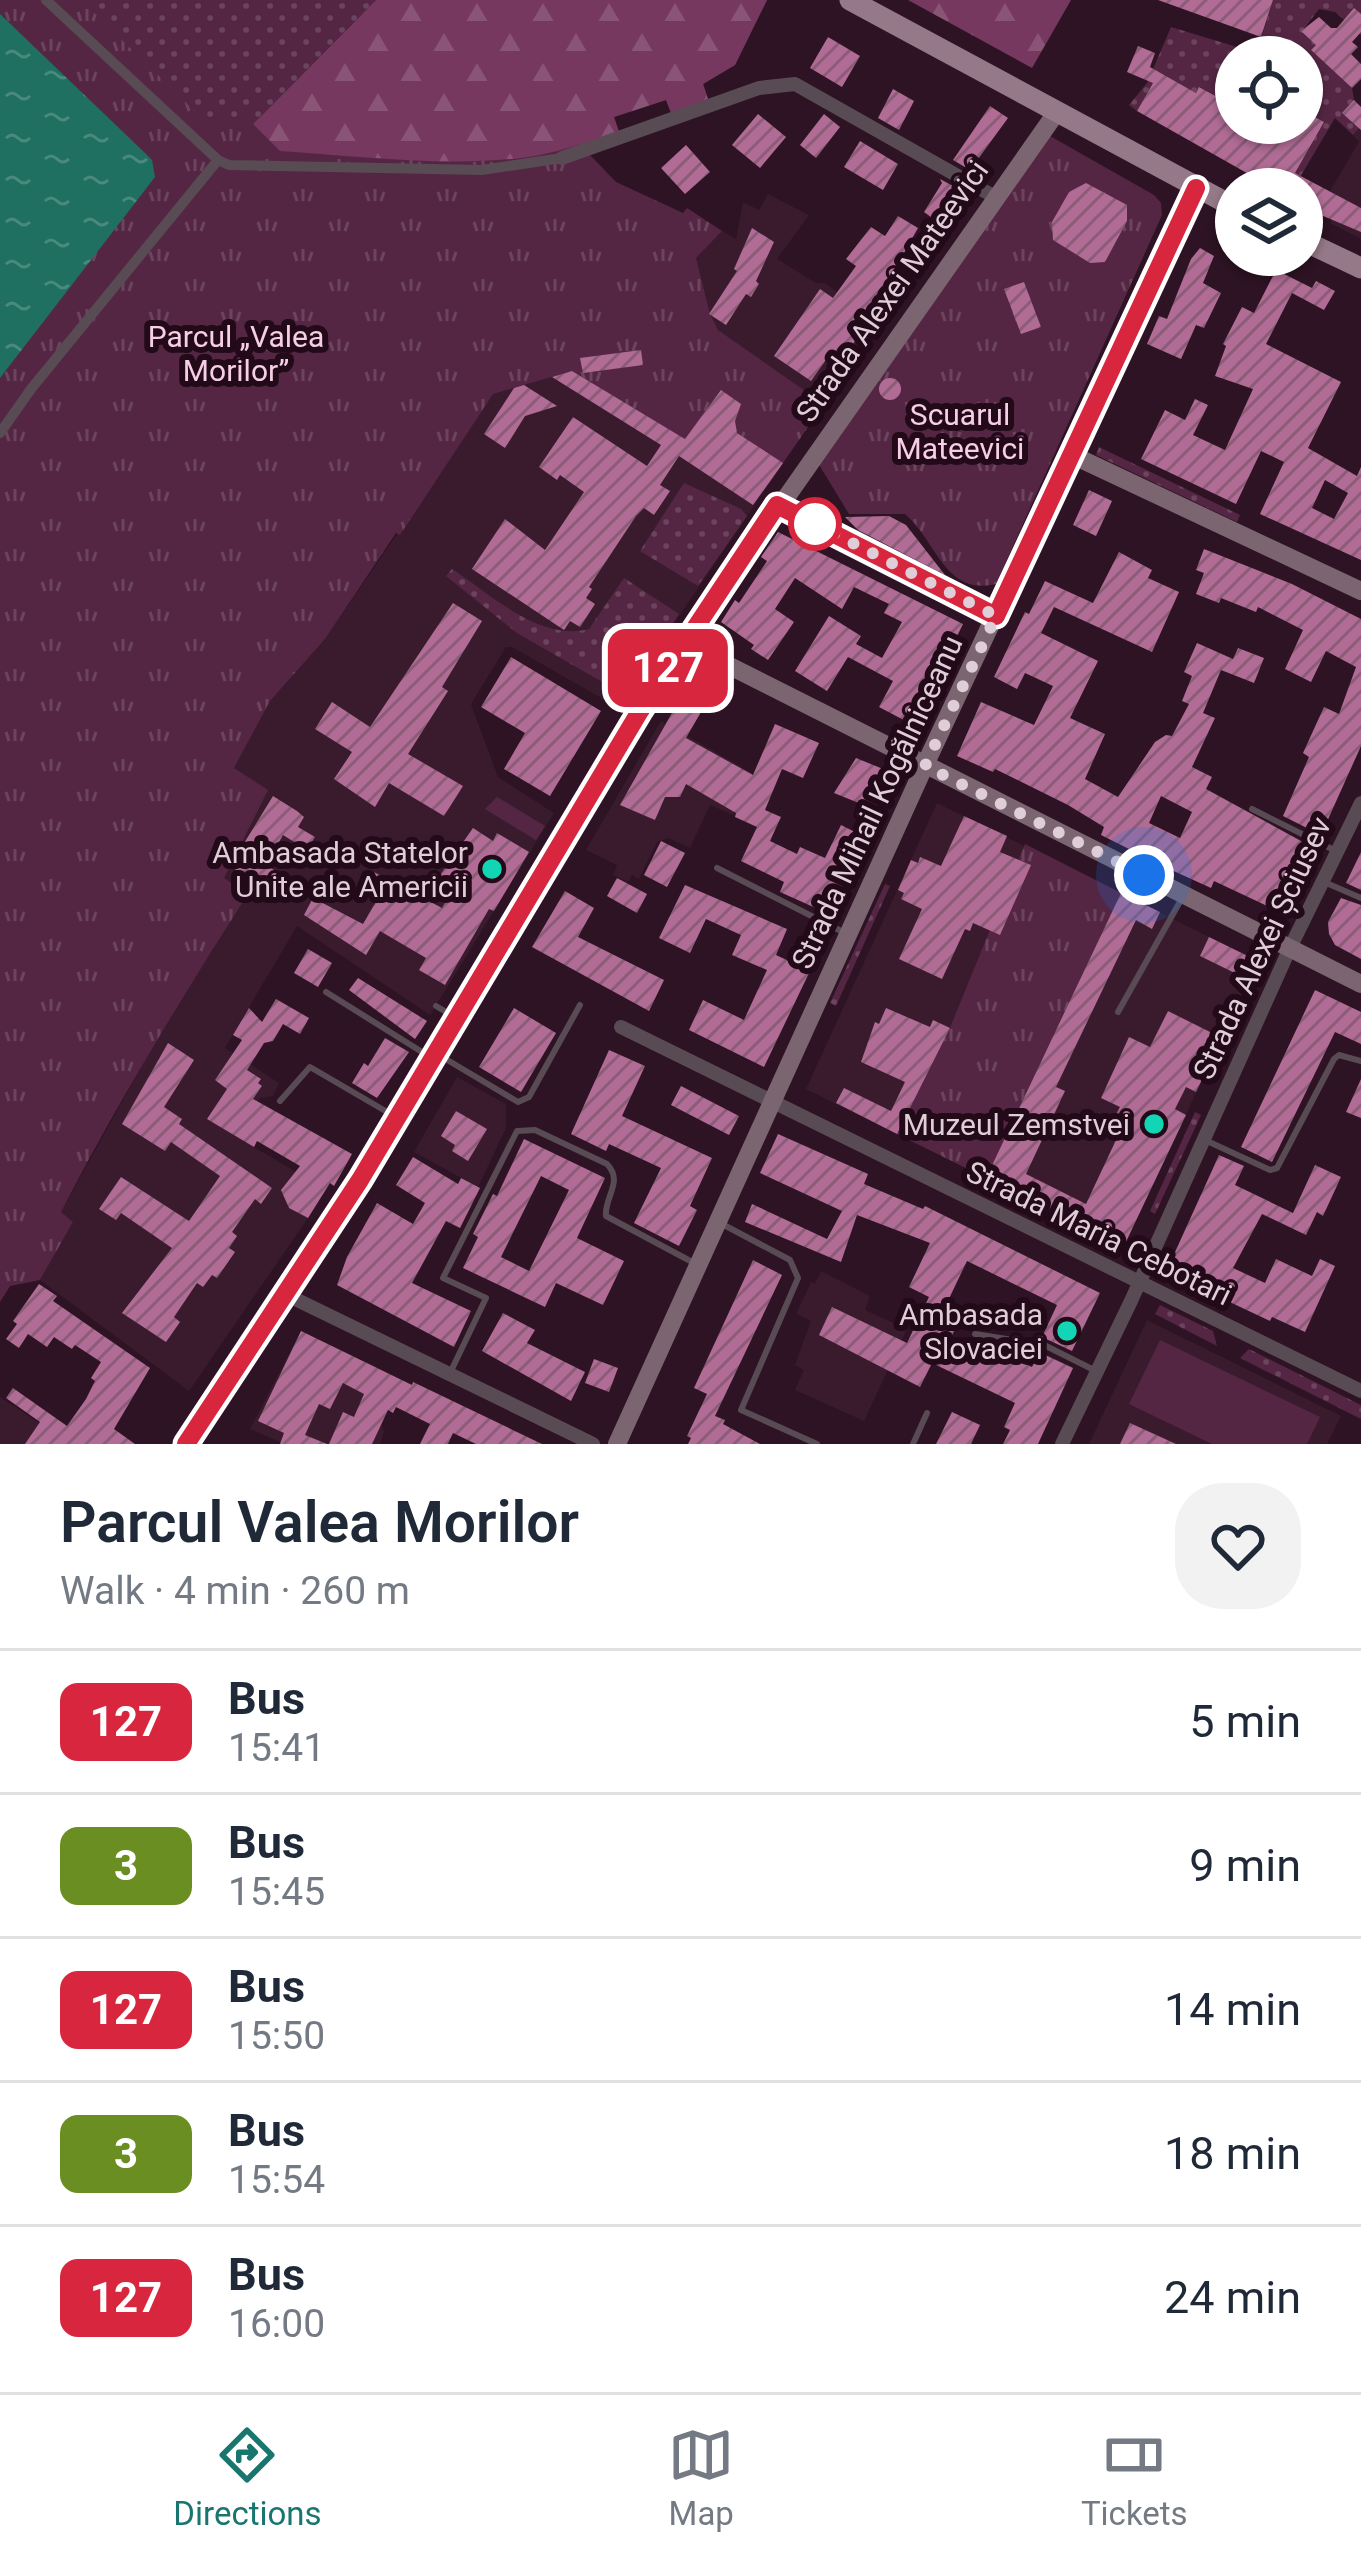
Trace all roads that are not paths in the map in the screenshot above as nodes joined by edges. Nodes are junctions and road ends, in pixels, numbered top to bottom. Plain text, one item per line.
1 (46, 0) edge
2 (850, 0) edge
3 (1056, 113) junction
4 (562, 158) joint
5 (218, 160) junction
6 (1196, 188) junction
7 (995, 197) junction
8 (1215, 198) edge
9 (1323, 250) edge
10 (1361, 268) edge
11 (0, 433) edge
12 (1070, 454) junction
13 (777, 505) junction
14 (1361, 591) edge
15 (996, 616) junction
16 (684, 643) junction
17 (925, 766) junction
18 (1361, 803) edge
19 (1252, 808) dead end
20 (1338, 852) junction
21 (717, 868) dead end
22 (1324, 882) junction
23 (1184, 895) junction
24 (1361, 898) edge
25 (848, 934) junction
26 (1290, 948) junction
27 (1361, 984) edge
28 (326, 992) dead end
29 (580, 1005) dead end
30 (436, 1006) dead end
31 (1118, 1012) dead end
32 (457, 1018) junction
33 (621, 1027) dead end
34 (434, 1056) junction
35 (1361, 1061) edge
36 (280, 1101) dead end
37 (772, 1102) junction
38 (397, 1118) junction
39 (1202, 1138) junction
40 (719, 1222) junction
41 (700, 1265) junction
42 (1138, 1284) junction
43 (287, 1295) junction
44 (974, 1334) dead end
45 (1097, 1372) junction
46 (448, 1377) junction
47 (1361, 1390) edge
48 (927, 1413) dead end
49 (186, 1444) edge
50 (593, 1444) edge
51 (616, 1444) edge
52 (817, 1444) edge
53 (913, 1444) edge
54 (1062, 1444) edge

1 - 5 street
2 - 3 main road
3 - 6 main road
3 - 7 main road, Strada Alexei Mateevici
4 - 5 street
4 - 7 street
5 - 11 street
6 - 8 main road
6 - 12 main road, Strada Mihail Kogălniceanu
7 - 13 main road, Strada Alexei Mateevici
9 - 10 main road
12 - 14 main road
12 - 15 main road, Strada Mihail Kogălniceanu
13 - 15 street
13 - 16 main road, Strada Alexei Mateevici
15 - 17 main road, Strada Mihail Kogălniceanu
16 - 17 main road
16 - 32 main road, Strada Alexei Mateevici
17 - 23 main road
17 - 25 main road, Strada Mihail Kogălniceanu
18 - 20 street, Strada Alexei Șciusev
19 - 20 lane
20 - 22 street, Strada Alexei Șciusev
21 - 25 lane
22 - 24 lane
22 - 26 street, Strada Alexei Șciusev
23 - 26 main road
23 - 31 lane
25 - 37 main road, Strada Mihail Kogălniceanu
26 - 27 main road
26 - 39 street, Strada Alexei Șciusev
28 - 34 lane
29 - 34 lane
30 - 32 lane
32 - 34 main road, Strada Alexei Mateevici
33 - 37 street, Strada Maria Cebotari
34 - 38 main road, Strada Alexei Mateevici
35 - 39 lane
36 - 38 lane
37 - 40 main road, Strada Mihail Kogălniceanu
37 - 42 street, Strada Maria Cebotari
38 - 43 main road, Strada Alexei Mateevici
39 - 42 street, Strada Alexei Șciusev
40 - 41 main road, Strada Mihail Kogălniceanu
40 - 52 lane
41 - 46 lane
41 - 51 main road, Strada Mihail Kogălniceanu
42 - 45 street, Strada Alexei Șciusev
42 - 47 street, Strada Maria Cebotari
43 - 46 street
43 - 49 main road, Strada Alexei Mateevici
44 - 45 lane
45 - 54 street, Strada Alexei Șciusev
46 - 50 street
48 - 53 lane

